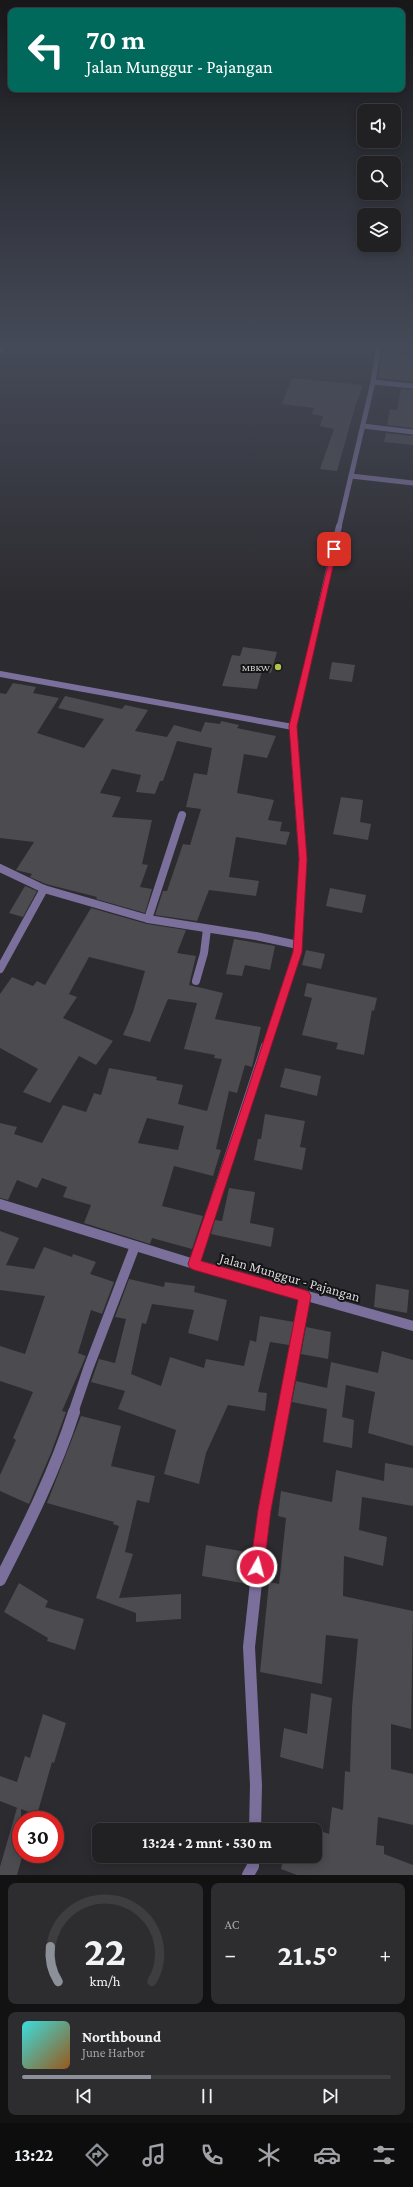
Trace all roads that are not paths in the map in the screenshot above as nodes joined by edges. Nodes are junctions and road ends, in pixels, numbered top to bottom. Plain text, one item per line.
1 (361, 432) edge
2 (351, 476) junction
3 (413, 483) edge
4 (0, 674) edge
5 (293, 726) junction
6 (182, 815) dead end
7 (0, 868) edge
8 (44, 889) junction
9 (148, 919) junction
10 (207, 928) junction
11 (298, 945) junction
12 (0, 969) edge
13 (196, 981) dead end
14 (0, 1204) edge
15 (135, 1246) junction
16 (194, 1264) junction
17 (305, 1296) junction
18 (413, 1326) edge
19 (0, 1580) edge
20 (255, 1823) edge
21 (253, 1863) edge
22 (248, 1875) edge

1 - 2 street
2 - 3 street
2 - 5 street
4 - 5 street
5 - 11 street
6 - 9 street
7 - 8 street
8 - 9 street
8 - 12 street
9 - 10 street
10 - 11 street
10 - 13 street
11 - 16 street
14 - 15 street, Jalan Munggur - Pajangan
15 - 16 street, Jalan Munggur - Pajangan
15 - 19 street
16 - 17 street, Jalan Munggur - Pajangan
17 - 18 street, Jalan Munggur - Pajangan
17 - 20 street
21 - 22 street

